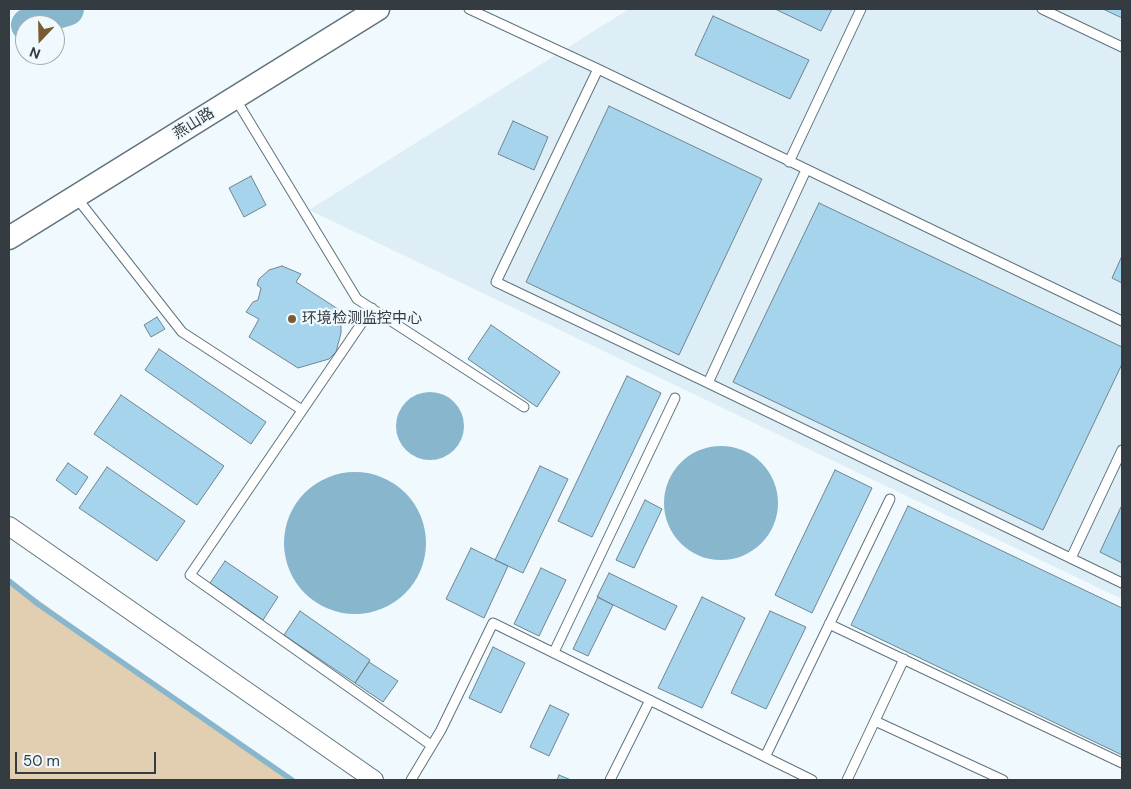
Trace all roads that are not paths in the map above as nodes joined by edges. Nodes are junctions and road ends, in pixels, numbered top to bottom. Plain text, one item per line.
1 (378, 9) edge
2 (469, 9) edge
3 (861, 9) edge
4 (1042, 9) edge
5 (1122, 47) edge
6 (598, 69) junction
7 (234, 98) junction
8 (789, 162) junction
9 (806, 170) junction
10 (76, 196) junction
11 (9, 238) edge
12 (372, 308) junction
13 (1122, 321) edge
14 (708, 383) junction
15 (675, 398) dead end
16 (524, 407) dead end
17 (302, 410) junction
18 (1122, 450) edge
19 (890, 499) dead end
20 (9, 526) edge
21 (1071, 558) junction
22 (1122, 583) edge
23 (830, 624) junction
24 (554, 652) junction
25 (904, 659) junction
26 (650, 700) junction
27 (875, 721) junction
28 (431, 745) junction
29 (765, 757) junction
30 (1122, 763) edge
31 (374, 780) edge
32 (411, 780) edge
33 (610, 780) edge
34 (812, 780) edge
35 (847, 780) edge
36 (1004, 780) edge

1 - 7 street, 燕山路
2 - 6 lane
3 - 8 lane
4 - 5 lane
6 - 8 lane
6 - 14 lane
7 - 10 street, 燕山路
7 - 12 lane
8 - 9 lane
9 - 13 lane
9 - 14 lane
10 - 11 street, 燕山路
10 - 17 lane
12 - 16 lane
12 - 17 lane
14 - 21 lane
15 - 24 lane
17 - 28 lane
18 - 21 lane
19 - 23 lane
20 - 31 street
21 - 22 lane
23 - 25 lane
23 - 29 lane
24 - 26 lane
24 - 28 lane
25 - 27 lane
25 - 30 lane
26 - 29 lane
26 - 33 lane
27 - 35 lane
27 - 36 lane
28 - 32 lane
29 - 34 lane

